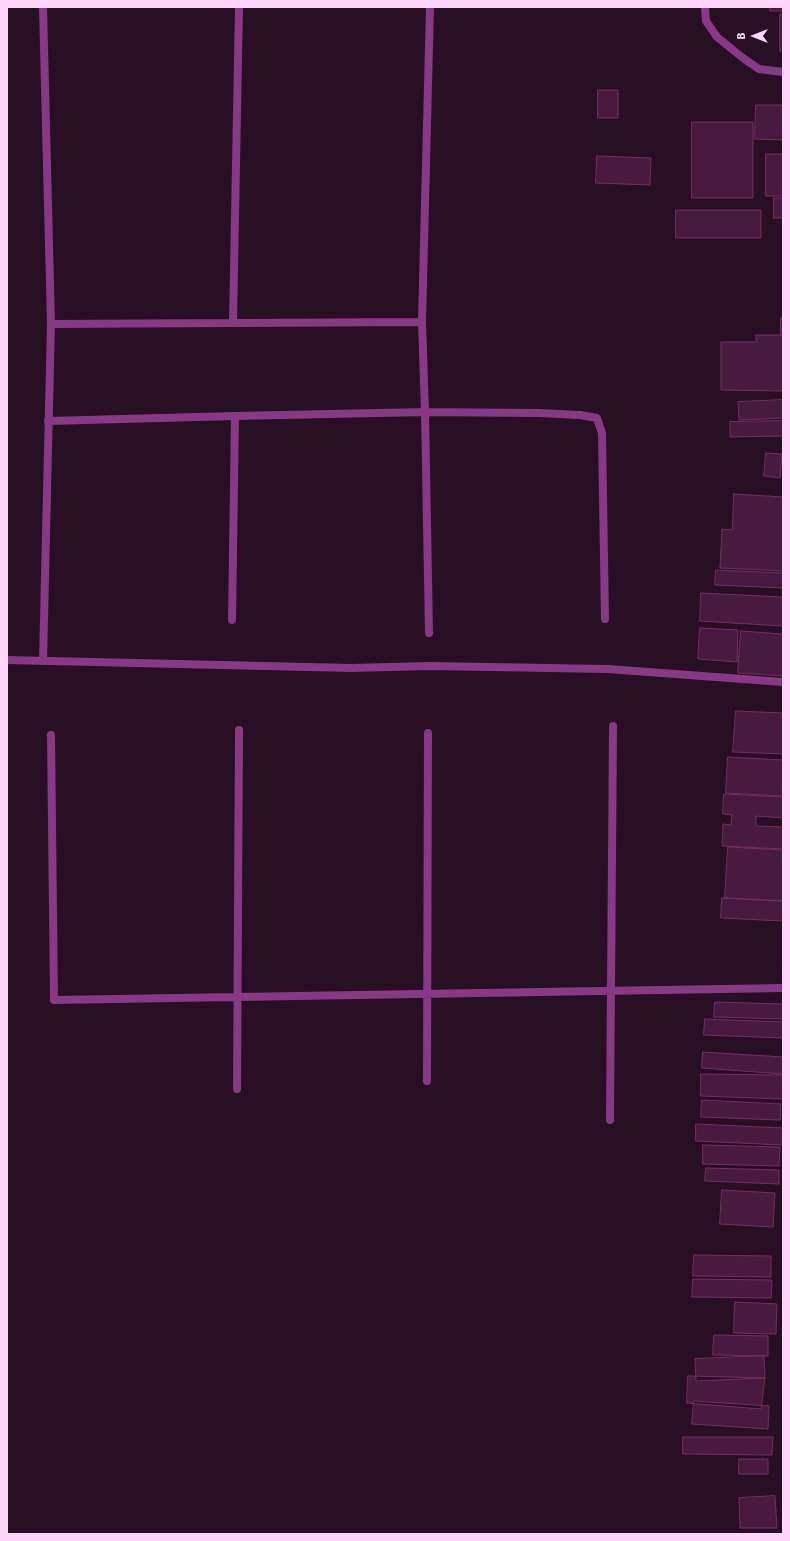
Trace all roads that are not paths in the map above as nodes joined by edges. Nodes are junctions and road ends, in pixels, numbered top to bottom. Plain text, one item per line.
1 (43, 7) edge
2 (239, 7) edge
3 (430, 7) edge
4 (705, 7) edge
5 (783, 72) edge
6 (233, 322) junction
7 (422, 322) junction
8 (51, 324) junction
9 (425, 412) junction
10 (235, 416) junction
11 (48, 421) junction
12 (605, 619) dead end
13 (232, 620) dead end
14 (429, 633) dead end
15 (7, 660) edge
16 (43, 661) junction
17 (783, 682) edge
18 (613, 726) dead end
19 (239, 730) dead end
20 (428, 733) dead end
21 (51, 735) dead end
22 (783, 988) edge
23 (611, 991) junction
24 (427, 994) junction
25 (238, 997) junction
26 (427, 1081) dead end
27 (237, 1089) dead end
28 (610, 1120) dead end

1 - 8 street
2 - 6 street
3 - 7 street
4 - 5 street
6 - 7 street
6 - 8 street
7 - 9 street
8 - 11 street
9 - 10 street
9 - 12 street
9 - 14 street
10 - 11 street
10 - 13 street
11 - 16 street
15 - 16 street
16 - 17 street
18 - 23 street
19 - 25 street
20 - 24 street
21 - 25 street
22 - 23 street
23 - 24 street
23 - 28 street
24 - 25 street
24 - 26 street
25 - 27 street

